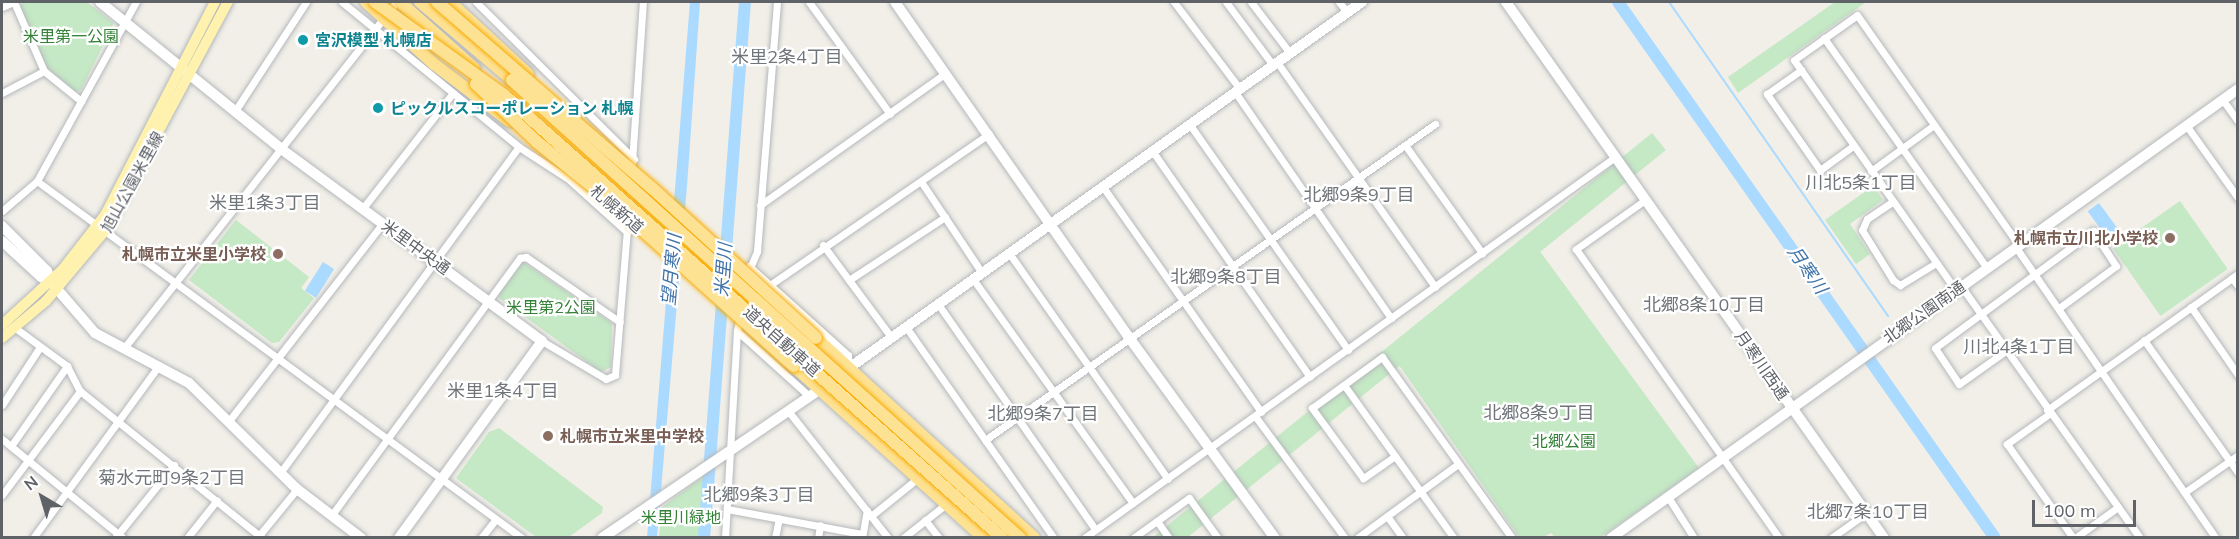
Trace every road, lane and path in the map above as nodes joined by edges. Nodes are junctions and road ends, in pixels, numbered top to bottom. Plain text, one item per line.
1 (13, 2) edge
2 (100, 2) edge
3 (136, 2) edge
4 (215, 2) edge
5 (228, 2) edge
6 (306, 2) edge
7 (342, 2) edge
8 (366, 2) edge
9 (375, 2) edge
10 (383, 2) edge
11 (398, 2) edge
12 (420, 2) edge
13 (436, 2) edge
14 (450, 2) edge
15 (476, 2) edge
16 (643, 2) edge
17 (777, 2) edge
18 (809, 2) edge
19 (895, 2) edge
20 (1174, 2) edge
21 (1226, 2) edge
22 (1251, 2) edge
23 (1339, 2) edge
24 (1362, 2) edge
25 (1506, 2) edge
26 (2, 7) edge
27 (1347, 12) junction
28 (384, 18) junction
29 (125, 21) junction
30 (374, 29) junction
31 (1824, 39) junction
32 (1290, 53) junction
33 (1275, 64) junction
34 (1801, 70) junction
35 (44, 71) junction
36 (186, 72) junction
37 (946, 73) junction
38 (513, 80) junction
39 (2238, 88) edge
40 (1238, 91) junction
41 (2, 93) edge
42 (453, 93) junction
43 (504, 95) junction
44 (2222, 99) junction
45 (81, 101) junction
46 (560, 107) junction
47 (235, 111) junction
48 (890, 114) junction
49 (2238, 121) edge
50 (1435, 124) dead end
51 (1190, 125) junction
52 (2186, 125) junction
53 (1934, 126) junction
54 (989, 134) junction
55 (537, 142) junction
56 (1405, 146) junction
57 (1852, 146) junction
58 (519, 147) junction
59 (280, 148) junction
60 (1902, 148) junction
61 (1153, 152) junction
62 (634, 159) junction
63 (1617, 160) junction
64 (1870, 171) junction
65 (1359, 179) junction
66 (37, 181) junction
67 (922, 183) junction
68 (1103, 188) junction
69 (2238, 198) edge
70 (1645, 200) junction
71 (1892, 202) junction
72 (760, 205) junction
73 (363, 208) junction
74 (1314, 209) junction
75 (2, 211) edge
76 (945, 217) junction
77 (383, 223) junction
78 (1051, 225) junction
79 (2, 226) edge
80 (101, 229) junction
81 (627, 232) junction
82 (1270, 240) junction
83 (2, 242) edge
84 (823, 245) junction
85 (2016, 245) junction
86 (1009, 253) junction
87 (1482, 253) junction
88 (435, 261) junction
89 (1936, 263) junction
90 (749, 266) junction
91 (1232, 267) junction
92 (1986, 267) junction
93 (2033, 272) junction
94 (977, 276) junction
95 (2235, 276) edge
96 (849, 280) junction
97 (176, 282) junction
98 (54, 285) junction
99 (770, 285) junction
100 (2238, 286) edge
101 (1435, 287) junction
102 (1958, 287) junction
103 (488, 299) junction
104 (1181, 300) junction
105 (938, 304) junction
106 (2191, 307) junction
107 (2059, 308) junction
108 (1981, 311) junction
109 (1391, 318) junction
110 (620, 322) junction
111 (2, 325) edge
112 (14, 327) junction
113 (906, 327) junction
114 (737, 331) junction
115 (1128, 336) junction
116 (891, 337) junction
117 (2, 338) edge
118 (542, 340) junction
119 (2144, 340) junction
120 (40, 347) junction
121 (124, 348) junction
122 (1348, 350) junction
123 (2007, 350) junction
124 (278, 358) junction
125 (159, 365) junction
126 (67, 366) junction
127 (1088, 366) junction
128 (848, 369) junction
129 (2102, 370) junction
130 (2238, 375) edge
131 (1310, 377) junction
132 (1344, 385) junction
133 (80, 391) junction
134 (1053, 391) junction
135 (815, 393) junction
136 (335, 399) junction
137 (2, 405) edge
138 (1792, 408) junction
139 (789, 412) junction
140 (2048, 412) junction
141 (1258, 414) junction
142 (1016, 417) junction
143 (119, 421) junction
144 (228, 422) junction
145 (386, 438) junction
146 (2, 439) edge
147 (984, 440) junction
148 (11, 446) junction
149 (1210, 448) junction
150 (728, 454) junction
151 (2238, 455) edge
152 (1395, 456) junction
153 (1724, 457) junction
154 (28, 460) junction
155 (2229, 461) junction
156 (1458, 464) junction
157 (174, 465) junction
158 (280, 473) junction
159 (2238, 473) edge
160 (918, 478) junction
161 (442, 479) junction
162 (1168, 479) junction
163 (297, 489) junction
164 (67, 492) junction
165 (1420, 492) junction
166 (2185, 492) junction
167 (2, 495) edge
168 (1668, 497) junction
169 (218, 500) junction
170 (1133, 503) junction
171 (946, 504) junction
172 (2118, 507) junction
173 (727, 509) junction
174 (869, 513) junction
175 (1866, 513) junction
176 (331, 516) junction
177 (1388, 516) junction
178 (779, 518) junction
179 (496, 519) junction
180 (925, 520) junction
181 (1156, 521) junction
182 (820, 525) junction
183 (1095, 530) junction
184 (119, 536) edge
185 (862, 536) edge
186 (33, 537) edge
187 (187, 537) edge
188 (260, 537) edge
189 (361, 537) edge
190 (399, 537) edge
191 (481, 537) edge
192 (522, 537) edge
193 (602, 537) edge
194 (724, 537) edge
195 (775, 537) edge
196 (818, 537) edge
197 (888, 537) edge
198 (903, 537) edge
199 (939, 537) edge
200 (984, 537) edge
201 (1002, 537) edge
202 (1020, 537) edge
203 (1034, 537) edge
204 (1054, 537) edge
205 (1084, 537) edge
206 (1133, 537) edge
207 (1168, 537) edge
208 (1218, 537) edge
209 (1275, 537) edge
210 (1345, 537) edge
211 (1357, 537) edge
212 (1403, 537) edge
213 (1454, 537) edge
214 (1512, 537) edge
215 (1611, 537) edge
216 (1694, 537) edge
217 (1779, 537) edge
218 (1831, 537) edge
219 (1884, 537) edge
220 (2074, 537) edge
221 (2140, 537) edge
222 (2216, 537) edge

1 - 26 street
1 - 35 street
2 - 29 street, 米里中央通
3 - 29 street
4 - 36 main road, 旭山公園米里線
5 - 36 main road, 旭山公園米里線
6 - 47 street
7 - 30 street
8 - 28 highway
9 - 43 highway, bridge
10 - 55 highway, 札幌新道, bridge
11 - 28 street
11 - 43 highway, 道央自動車道, bridge
12 - 38 highway, 道央自動車道
13 - 38 highway, bridge
13 - 46 highway, bridge
14 - 46 highway, bridge
15 - 62 street
16 - 62 street
17 - 72 street
18 - 48 street
19 - 37 street
20 - 40 street
21 - 33 street
22 - 32 street
23 - 27 street
24 - 27 street
25 - 63 street, 月寒川西通
27 - 32 street
28 - 30 street
28 - 55 highway, bridge
29 - 36 street, 米里中央通
29 - 45 street
30 - 42 street
30 - 59 street
31 - 34 street
31 - 53 street
31 - 60 street
32 - 33 street
33 - 40 street
33 - 65 street
34 - 57 street
34 - 57 street
35 - 41 street
35 - 45 street
36 - 47 street, 米里中央通
36 - 80 main road, 旭山公園米里線
37 - 48 street
37 - 54 street
38 - 202 highway, 道央自動車道, bridge
39 - 44 street, 北郷公園南通
40 - 51 street
40 - 74 street
42 - 58 street
42 - 73 street
43 - 201 highway, 道央自動車道, bridge
44 - 49 street
44 - 52 street, 北郷公園南通
45 - 66 street
46 - 128 highway, bridge
47 - 59 street, 米里中央通
48 - 72 street
50 - 56 street
51 - 61 street
51 - 82 street
52 - 69 street
52 - 85 street, 北郷公園南通
53 - 60 street
53 - 85 street
54 - 67 street
54 - 78 street
55 - 135 highway, 札幌新道, bridge
56 - 65 street
56 - 87 street
57 - 64 street
58 - 81 street
58 - 88 street
59 - 73 street, 米里中央通
59 - 97 street
60 - 64 street
60 - 92 street
61 - 68 street
61 - 91 street
62 - 81 street
63 - 70 street, 月寒川西通
63 - 87 street
64 - 71 street
65 - 74 street
65 - 101 street
66 - 75 street
66 - 80 street
67 - 76 street
67 - 84 street
68 - 78 street
68 - 104 street
70 - 138 street, 月寒川西通
70 - 153 street
71 - 89 street
71 - 89 street
72 - 90 street
73 - 77 street, 米里中央通
74 - 82 street
74 - 109 street
76 - 94 street
76 - 96 street
77 - 88 street, 米里中央通
77 - 124 street
78 - 86 street
78 - 115 street
79 - 98 street
80 - 97 street
80 - 98 main road, 旭山公園米里線
81 - 110 street
82 - 91 street
82 - 122 street
83 - 98 street
84 - 96 street
84 - 99 street
85 - 92 street, 北郷公園南通
85 - 93 street
86 - 94 street
86 - 127 street
87 - 101 street
88 - 103 street, 米里中央通
88 - 136 street
89 - 102 street
90 - 99 street
90 - 114 street
91 - 104 street
91 - 131 street
92 - 102 street, 北郷公園南通
93 - 107 street
93 - 107 street
93 - 108 street
94 - 105 street
94 - 134 street
95 - 100 street
95 - 106 street
96 - 116 street
97 - 121 street
97 - 124 street
98 - 111 main road, 旭山公園米里線
98 - 112 main road, 旭山公園米里線
98 - 121 street
99 - 128 street
101 - 109 street
102 - 108 street
102 - 138 street, 北郷公園南通
103 - 110 street
103 - 118 street, 米里中央通
103 - 145 street
104 - 115 street
104 - 141 street
105 - 113 street
105 - 142 street
106 - 119 street
106 - 130 street
107 - 129 street
108 - 123 street
108 - 123 street
109 - 122 street
110 - 118 street
112 - 117 main road, 旭山公園米里線
112 - 120 street
113 - 116 street
113 - 147 street
114 - 135 street
114 - 150 street
115 - 127 street
115 - 149 street
116 - 128 street
118 - 161 street
119 - 129 street
119 - 155 street
120 - 126 street
120 - 137 street
121 - 125 street
122 - 131 street
123 - 140 street
124 - 136 street
124 - 144 street
125 - 143 street
125 - 144 street
126 - 133 street
126 - 148 street
127 - 134 street
127 - 162 street
128 - 135 street
128 - 203 highway
129 - 140 street
129 - 166 street
131 - 141 street
132 - 152 street
132 - 152 street
132 - 156 street
133 - 143 street
133 - 154 street
134 - 142 street
134 - 170 street
135 - 139 street
135 - 160 highway, 札幌新道
136 - 145 street
136 - 158 street
138 - 153 street, 北郷公園南通
138 - 175 street, 月寒川西通
139 - 150 street
139 - 174 street
140 - 172 street
140 - 220 street
141 - 149 street
141 - 210 street
142 - 147 street
142 - 183 street
143 - 157 street
143 - 164 street
144 - 158 street
145 - 161 street
145 - 176 street
146 - 148 street
147 - 204 street
148 - 154 street
149 - 162 street
149 - 209 street
150 - 173 street
150 - 193 street
151 - 155 street
152 - 165 street
153 - 168 street, 北郷公園南通
153 - 217 street
154 - 164 street
154 - 167 street
155 - 159 street
155 - 166 street
156 - 165 street
156 - 214 street
157 - 169 street
157 - 184 street
158 - 163 street
160 - 171 highway, 札幌新道
160 - 174 street
161 - 179 street
161 - 190 street
162 - 170 street
163 - 176 street
163 - 188 street
164 - 184 street
164 - 186 street
165 - 177 street
165 - 213 street
166 - 222 street
168 - 215 street, 北郷公園南通
168 - 216 street
169 - 187 street
169 - 188 street
170 - 183 street
171 - 180 street
171 - 200 highway, 札幌新道
172 - 220 street
172 - 221 street
173 - 178 street
173 - 194 street
174 - 185 street
174 - 197 street
175 - 218 street
175 - 219 street, 月寒川西通
176 - 189 street
177 - 211 street
177 - 212 street
178 - 182 street
178 - 195 street
179 - 191 street
179 - 192 street
180 - 198 street
180 - 199 street
181 - 206 street
181 - 207 street
181 - 208 street
182 - 185 street
182 - 196 street
183 - 205 street

